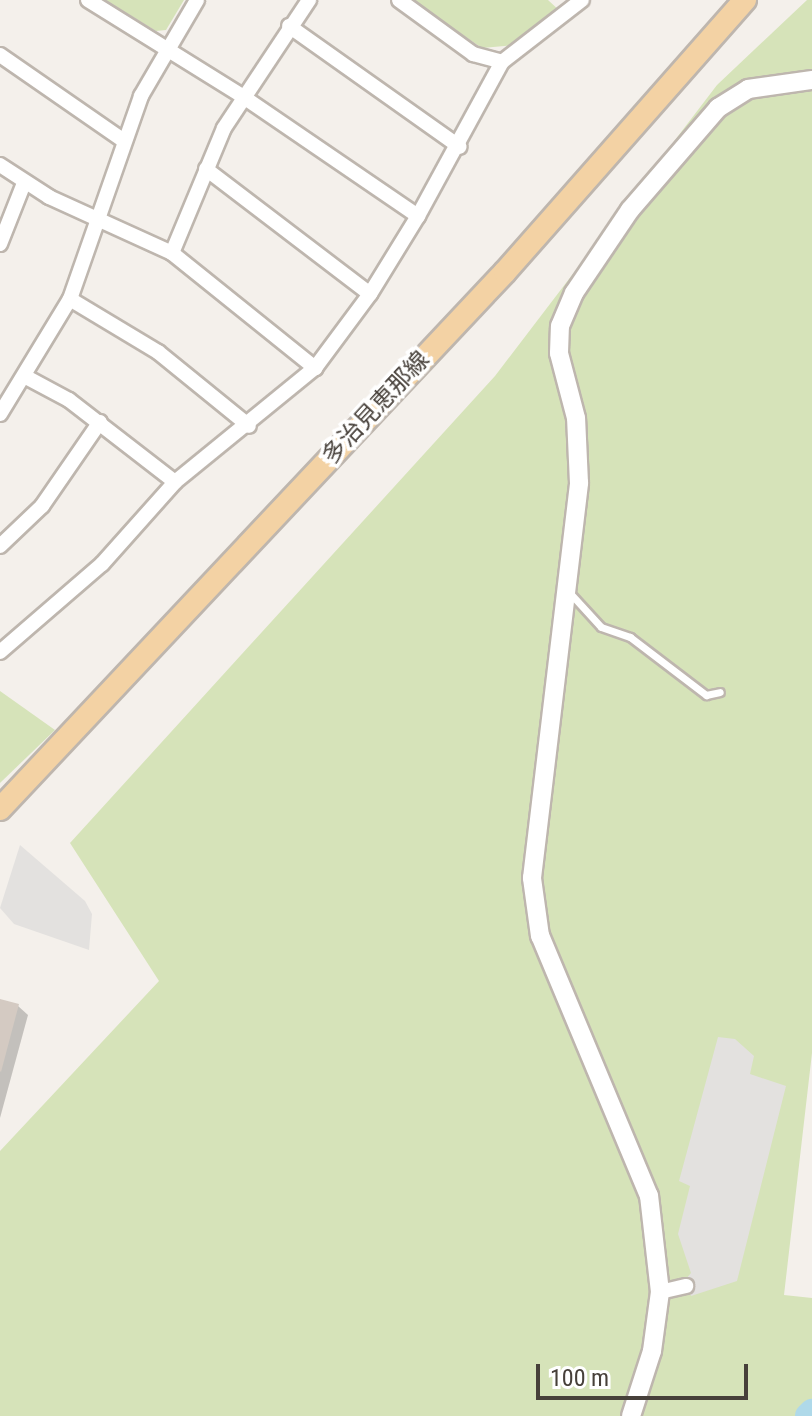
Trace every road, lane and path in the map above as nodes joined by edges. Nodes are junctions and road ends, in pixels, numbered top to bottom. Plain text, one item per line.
1 (88, 0) edge
2 (197, 0) edge
3 (309, 0) edge
4 (399, 0) edge
5 (745, 0) edge
6 (572, 3) edge
7 (289, 26) junction
8 (164, 50) junction
9 (0, 55) edge
10 (502, 62) junction
11 (812, 80) edge
12 (242, 96) junction
13 (124, 141) junction
14 (460, 147) junction
15 (0, 165) edge
16 (206, 169) junction
17 (24, 183) junction
18 (418, 216) junction
19 (99, 217) junction
20 (0, 244) edge
21 (172, 253) junction
22 (370, 294) junction
23 (70, 299) junction
24 (315, 368) junction
25 (26, 377) junction
26 (0, 414) edge
27 (100, 422) junction
28 (249, 426) junction
29 (175, 482) junction
30 (0, 546) edge
31 (566, 590) junction
32 (0, 652) edge
33 (720, 692) dead end
34 (0, 809) edge
35 (686, 1286) dead end
36 (660, 1292) junction
37 (631, 1416) edge

1 - 8 street
2 - 8 street
3 - 7 street
4 - 10 street
5 - 34 main road, 多治見恵那線
6 - 10 street
7 - 12 street
7 - 14 street
8 - 12 street
8 - 13 street
9 - 13 street
10 - 14 street
11 - 31 street
12 - 16 street
12 - 18 street
13 - 19 street
14 - 18 street
15 - 17 street
16 - 21 street
16 - 22 street
17 - 19 street
17 - 20 street
18 - 22 street
19 - 21 street
19 - 23 street
21 - 24 street
22 - 24 street
23 - 25 street
23 - 28 street
24 - 28 street
25 - 26 street
25 - 27 street
27 - 29 street
27 - 30 street
28 - 29 street
29 - 32 street
31 - 33 lane
31 - 36 street
35 - 36 street
36 - 37 street

